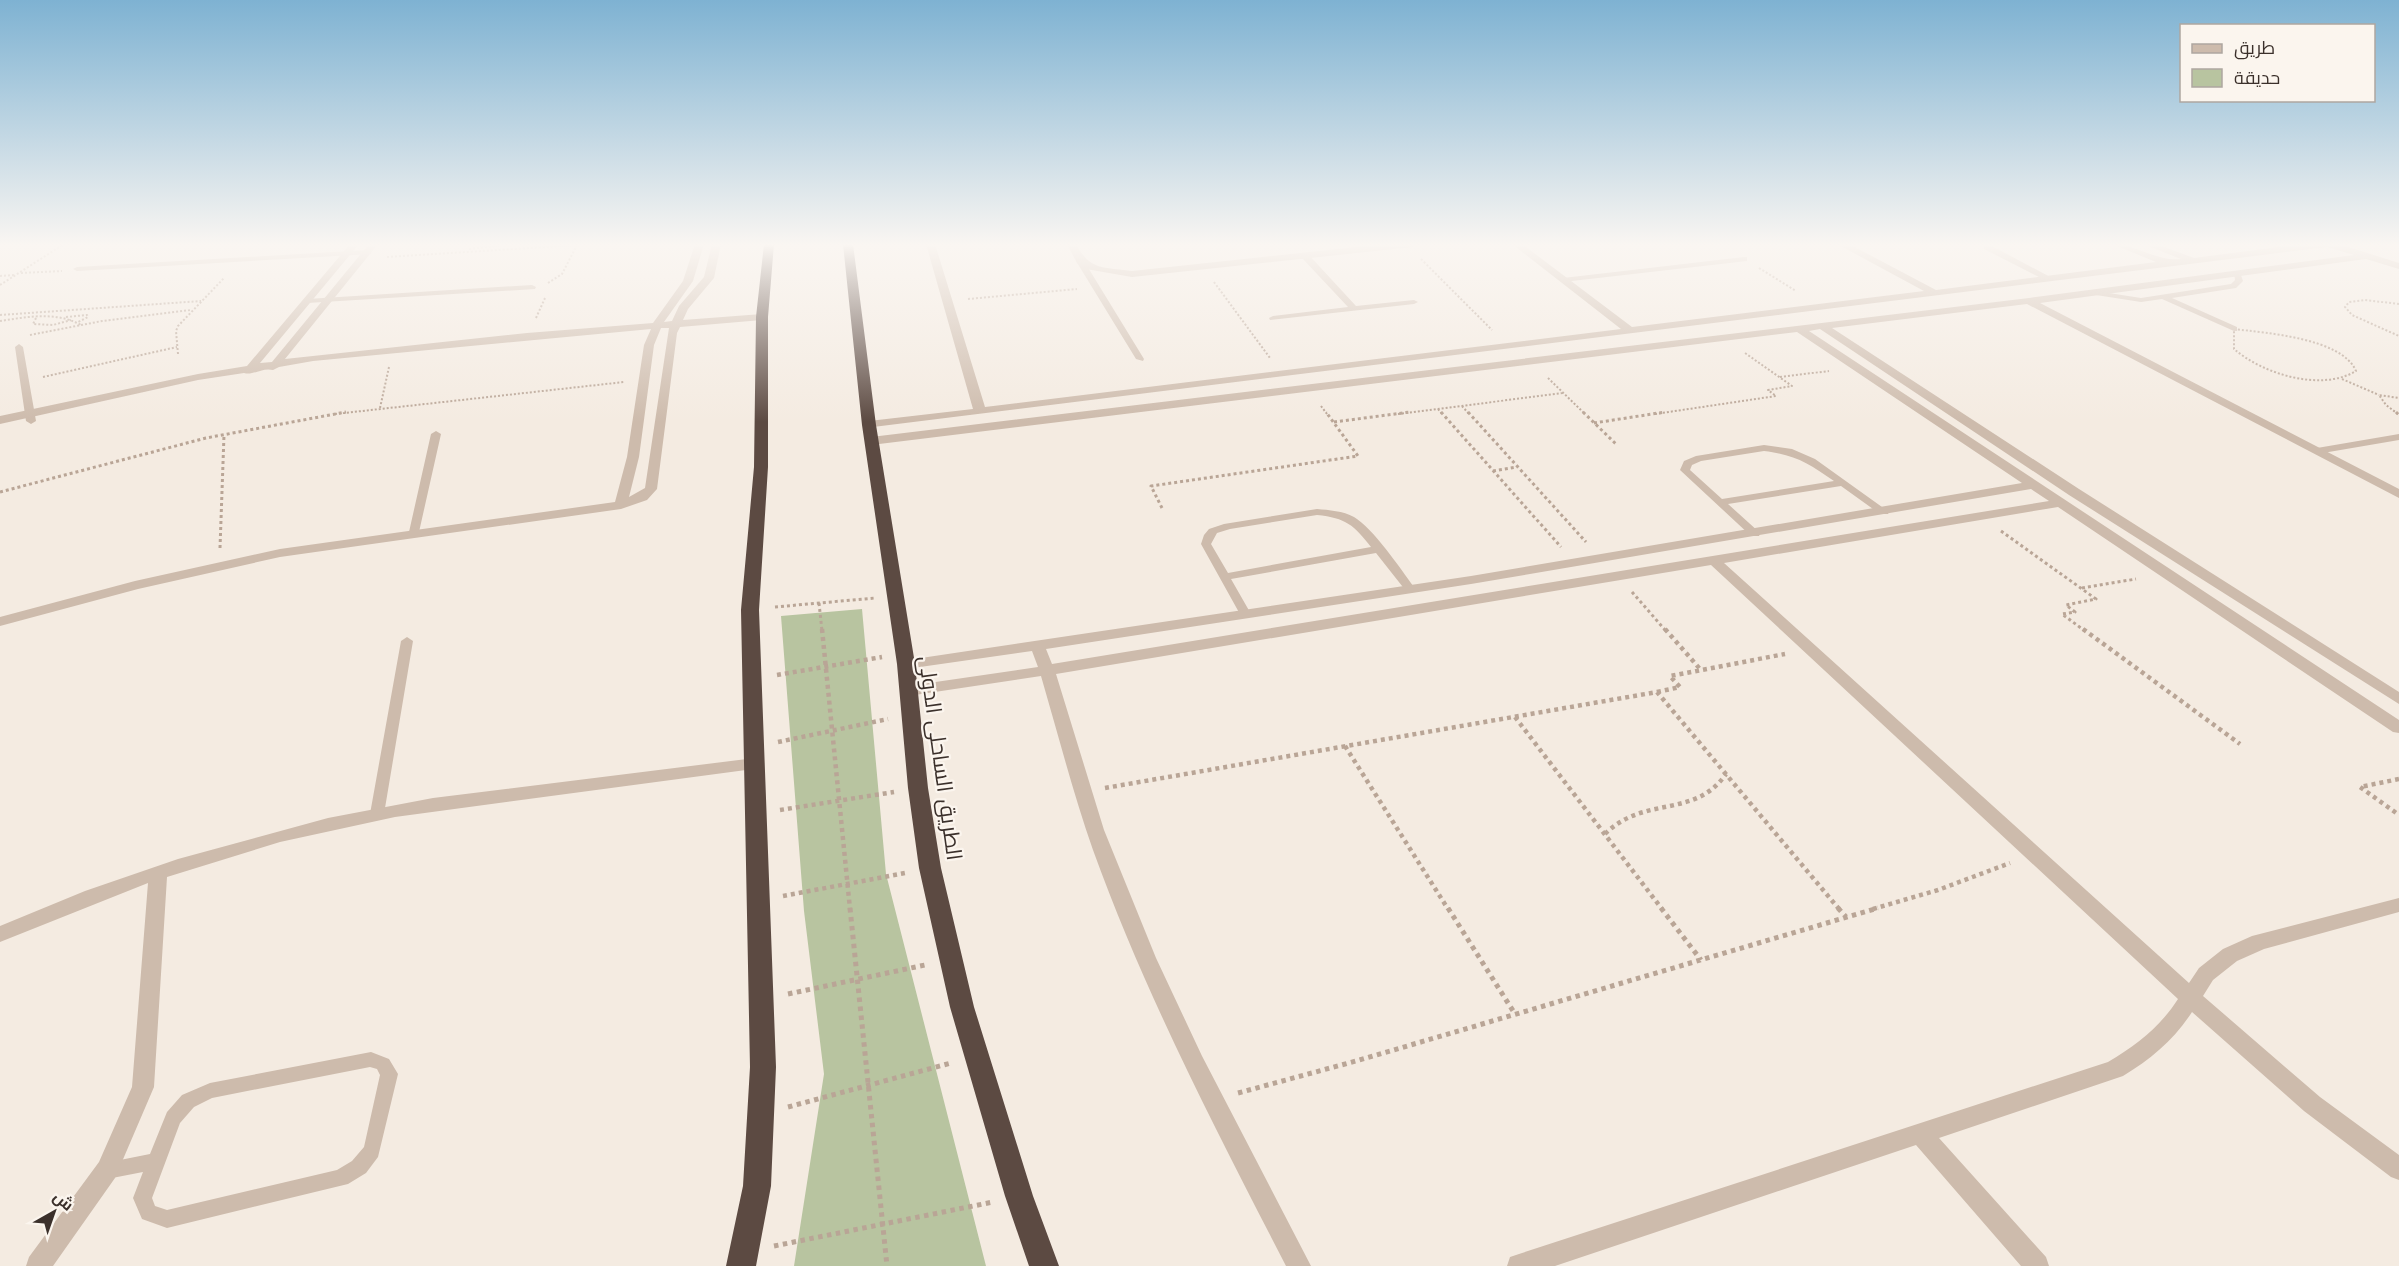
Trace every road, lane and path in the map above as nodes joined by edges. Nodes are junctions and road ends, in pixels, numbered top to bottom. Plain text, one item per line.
1 (171, 303) edge
2 (199, 303) edge
3 (305, 303) edge
4 (325, 303) edge
5 (673, 303) edge
6 (687, 303) edge
7 (764, 303) edge
8 (855, 303) edge
9 (947, 303) edge
10 (1106, 303) edge
11 (1229, 303) edge
12 (1349, 303) edge
13 (1405, 303) edge
14 (1466, 303) edge
15 (1593, 303) edge
16 (1815, 303) edge
17 (1853, 303) edge
18 (2020, 303) edge
19 (2031, 303) edge
20 (2178, 303) edge
21 (2348, 303) edge
22 (1821, 307) junction
23 (1354, 309) junction
24 (191, 310) junction
25 (0, 315) edge
26 (36, 318) junction
27 (62, 318) junction
28 (1273, 318) dead end
29 (72, 320) junction
30 (0, 321) edge
31 (762, 322) junction
32 (79, 324) junction
33 (1822, 326) junction
34 (673, 328) junction
35 (655, 329) junction
36 (1799, 329) junction
37 (2234, 329) junction
38 (1629, 330) junction
39 (2399, 336) edge
40 (22, 337) dead end
41 (1723, 338) junction
42 (1508, 345) junction
43 (19, 347) dead end
44 (177, 347) junction
45 (178, 354) dead end
46 (391, 357) junction
47 (1140, 359) dead end
48 (1530, 362) junction
49 (276, 363) junction
50 (251, 367) junction
51 (1856, 367) junction
52 (1281, 373) junction
53 (267, 374) junction
54 (1779, 377) junction
55 (242, 378) junction
56 (2342, 379) junction
57 (645, 380) junction
58 (24, 381) junction
59 (1308, 388) junction
60 (1563, 393) junction
61 (2379, 395) junction
62 (2399, 398) edge
63 (1461, 406) junction
64 (380, 408) junction
65 (1437, 409) junction
66 (980, 411) junction
67 (2399, 415) edge
68 (30, 417) junction
69 (0, 420) edge
70 (1333, 422) junction
71 (1594, 423) junction
72 (0, 428) edge
73 (870, 433) junction
74 (436, 434) dead end
75 (224, 435) junction
76 (2399, 437) edge
77 (1616, 444) dead end
78 (2317, 451) junction
79 (1518, 467) junction
80 (1493, 471) junction
81 (1843, 483) junction
82 (2034, 485) junction
83 (0, 492) edge
84 (2399, 494) edge
85 (1720, 502) junction
86 (2061, 503) junction
87 (621, 505) junction
88 (1162, 508) dead end
89 (1884, 512) junction
90 (1980, 516) junction
91 (414, 532) junction
92 (1755, 534) junction
93 (1378, 549) junction
94 (1602, 559) junction
95 (1714, 561) junction
96 (1576, 563) junction
97 (219, 565) junction
98 (2166, 574) junction
99 (1224, 577) junction
100 (1618, 577) junction
101 (2081, 588) junction
102 (1410, 589) junction
103 (895, 597) junction
104 (819, 603) junction
105 (750, 610) junction
106 (1245, 614) junction
107 (0, 622) edge
108 (407, 641) dead end
109 (1037, 646) junction
110 (1809, 649) junction
111 (904, 659) junction
112 (825, 667) junction
113 (1047, 670) junction
114 (1701, 670) junction
115 (752, 678) junction
116 (908, 691) junction
117 (1657, 692) junction
118 (2399, 699) edge
119 (909, 715) junction
120 (1515, 717) junction
121 (2399, 728) edge
122 (832, 731) junction
123 (2240, 744) dead end
124 (1345, 747) junction
125 (754, 755) junction
126 (1726, 774) junction
127 (2399, 779) edge
128 (918, 788) junction
129 (1084, 791) junction
130 (840, 801) junction
131 (377, 814) junction
132 (756, 814) junction
133 (2399, 815) edge
134 (1605, 834) junction
135 (2033, 854) junction
136 (930, 868) junction
137 (158, 873) junction
138 (848, 884) junction
139 (759, 901) junction
140 (2399, 905) edge
141 (1846, 917) junction
142 (0, 934) edge
143 (951, 960) junction
144 (1701, 960) junction
145 (858, 979) junction
146 (2189, 997) junction
147 (761, 1000) junction
148 (1515, 1014) junction
149 (977, 1056) junction
150 (868, 1086) junction
151 (1213, 1100) junction
152 (761, 1115) junction
153 (1920, 1133) junction
154 (156, 1161) junction
155 (2399, 1169) edge
156 (107, 1170) junction
157 (1019, 1196) junction
158 (883, 1224) junction
159 (742, 1259) edge
160 (38, 1266) edge
161 (887, 1266) edge
162 (1044, 1266) edge
163 (1299, 1266) edge
164 (1519, 1266) edge
165 (2037, 1266) edge

1 - 25 path
2 - 24 path
3 - 50 street
4 - 49 street
5 - 35 street
6 - 34 street
7 - 31 highway
8 - 73 highway, الطريق الساحلى الدولى
9 - 66 street
10 - 47 lane
11 - 52 path
12 - 23 lane
13 - 23 lane
14 - 42 path
15 - 38 street
16 - 22 path
17 - 22 street
18 - 33 street
19 - 78 street
20 - 37 lane
21 - 39 path
22 - 38 street
23 - 28 lane
24 - 32 path
24 - 44 path
26 - 27 path
26 - 29 path
26 - 30 path
27 - 29 path
27 - 32 path
29 - 32 path
31 - 34 street
31 - 105 highway
32 - 40 path
33 - 36 street
33 - 118 street
34 - 35 street
34 - 87 street
35 - 46 street
35 - 49 street
35 - 57 street
36 - 41 street
36 - 51 street
37 - 56 path
37 - 56 path
38 - 42 street
41 - 48 street
41 - 54 path
42 - 52 street
43 - 58 lane
44 - 45 path
44 - 58 path
46 - 53 street
46 - 64 path
48 - 59 street
48 - 60 path
49 - 50 street
49 - 53 street
50 - 55 street
50 - 68 street
51 - 54 path
51 - 82 street
52 - 66 street
53 - 55 street
54 - 71 path
55 - 68 street
56 - 61 path
57 - 64 path
57 - 87 street
58 - 68 lane
59 - 70 path
59 - 73 street
60 - 63 path
60 - 71 path
61 - 62 path
61 - 67 path
63 - 65 path
63 - 79 path
64 - 75 path
65 - 70 path
65 - 80 path
66 - 73 street
68 - 69 street
68 - 72 street
70 - 88 path
71 - 77 path
73 - 103 highway, الطريق الساحلى الدولى
74 - 91 lane
75 - 83 path
75 - 97 path
76 - 78 lane
78 - 84 street
79 - 80 path
79 - 94 path
80 - 96 path
81 - 85 lane
81 - 85 lane
81 - 89 lane
82 - 86 street
82 - 89 street
85 - 92 lane
86 - 90 street
86 - 98 street
87 - 91 street
89 - 92 street
90 - 95 street
90 - 101 path
91 - 97 street
92 - 94 street
93 - 99 lane
93 - 99 lane
93 - 102 lane
94 - 96 street
95 - 100 street
95 - 110 street
96 - 102 street
97 - 107 street
98 - 101 path
98 - 121 street
99 - 106 lane
100 - 113 street
100 - 114 path
101 - 123 path
102 - 106 street
103 - 104 path
103 - 111 highway, الطريق الساحلى الدولى
104 - 105 path
104 - 112 path
105 - 115 highway
106 - 109 street
108 - 131 lane
109 - 111 street
109 - 113 street
110 - 114 path
110 - 135 street
111 - 112 path
111 - 116 highway, الطريق الساحلى الدولى
112 - 115 path
112 - 122 path
113 - 116 street
113 - 129 street
114 - 117 path
115 - 125 highway
116 - 119 highway, الطريق الساحلى الدولى
117 - 120 path
117 - 126 path
119 - 122 path
119 - 128 highway, الطريق الساحلى الدولى
120 - 124 path
120 - 134 path
122 - 125 path
122 - 130 path
124 - 129 path
124 - 148 path
125 - 131 street
125 - 132 highway
126 - 134 path
126 - 141 path
127 - 133 path
128 - 130 path
128 - 136 highway, الطريق الساحلى الدولى
129 - 151 street
130 - 132 path
130 - 138 path
131 - 137 street
132 - 139 highway
134 - 144 path
135 - 141 path
135 - 146 street
136 - 138 path
136 - 143 highway, الطريق الساحلى الدولى
137 - 142 street
137 - 156 street
138 - 139 path
138 - 145 path
139 - 147 highway
140 - 146 street
141 - 144 path
143 - 145 path
143 - 149 highway, الطريق الساحلى الدولى
144 - 148 path
145 - 147 path
145 - 150 path
146 - 153 street
146 - 155 street
147 - 152 highway
148 - 151 path
149 - 150 path
149 - 157 highway, الطريق الساحلى الدولى
150 - 152 path
150 - 158 path
151 - 163 street
152 - 159 highway
153 - 164 street
153 - 165 street
154 - 154 lane
154 - 156 lane
156 - 160 street
157 - 158 path
157 - 162 highway, الطريق الساحلى الدولى
158 - 159 path
158 - 161 path

